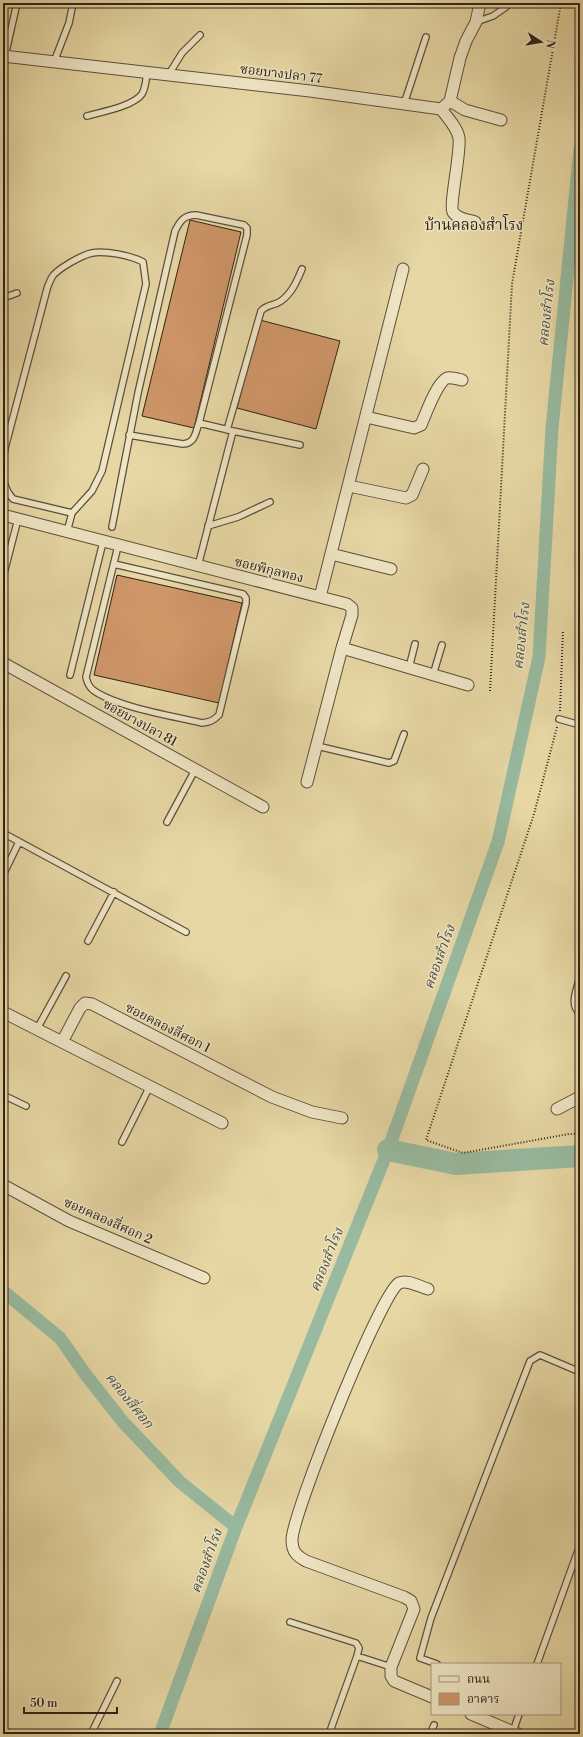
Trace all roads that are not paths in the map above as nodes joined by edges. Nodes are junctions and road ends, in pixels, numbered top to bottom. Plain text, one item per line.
1 (17, 3) edge
2 (73, 3) edge
3 (480, 3) edge
4 (506, 8) dead end
5 (476, 22) junction
6 (200, 35) dead end
7 (426, 37) dead end
8 (4, 56) edge
9 (54, 62) junction
10 (148, 72) junction
11 (169, 74) junction
12 (450, 101) junction
13 (404, 104) junction
14 (441, 109) junction
15 (87, 116) dead end
16 (501, 120) dead end
17 (475, 222) dead end
18 (302, 269) dead end
19 (403, 269) dead end
20 (17, 293) dead end
21 (3, 298) edge
22 (462, 380) dead end
23 (366, 417) junction
24 (199, 424) junction
25 (230, 430) junction
26 (129, 435) junction
27 (300, 445) dead end
28 (3, 460) edge
29 (3, 469) edge
30 (423, 469) dead end
31 (348, 486) junction
32 (270, 502) dead end
33 (72, 513) junction
34 (3, 515) edge
35 (18, 519) junction
36 (208, 526) junction
37 (112, 527) dead end
38 (67, 532) junction
39 (110, 542) junction
40 (331, 554) junction
41 (114, 564) junction
42 (198, 567) junction
43 (391, 569) dead end
44 (3, 577) edge
45 (320, 597) junction
46 (415, 644) dead end
47 (442, 645) dead end
48 (342, 648) junction
49 (3, 663) edge
50 (409, 668) junction
51 (70, 675) dead end
52 (433, 675) junction
53 (468, 685) dead end
54 (559, 719) road end
55 (580, 725) edge
56 (404, 734) dead end
57 (316, 746) junction
58 (195, 770) junction
59 (307, 782) dead end
60 (263, 807) dead end
61 (167, 822) dead end
62 (3, 833) edge
63 (19, 842) junction
64 (3, 875) edge
65 (114, 892) junction
66 (186, 932) dead end
67 (88, 941) dead end
68 (66, 976) dead end
69 (580, 977) edge
70 (3, 1012) edge
71 (580, 1013) edge
72 (37, 1029) junction
73 (62, 1042) junction
74 (150, 1086) junction
75 (3, 1096) edge
76 (580, 1097) edge
77 (26, 1106) dead end
78 (557, 1109) dead end
79 (342, 1118) dead end
80 (222, 1123) dead end
81 (122, 1142) dead end
82 (3, 1185) edge
83 (204, 1278) dead end
84 (428, 1289) dead end
85 (580, 1372) edge
86 (580, 1545) edge
87 (290, 1622) dead end
88 (357, 1656) junction
89 (434, 1663) edge
90 (537, 1663) edge
91 (392, 1667) junction
92 (117, 1681) dead end
93 (431, 1697) edge
94 (473, 1715) edge
95 (520, 1715) edge
96 (434, 1724) dead end
97 (516, 1733) edge
98 (91, 1734) edge
99 (329, 1734) edge
100 (430, 1734) edge

1 - 8 lane
2 - 9 lane
3 - 5 street
4 - 5 lane
5 - 12 street
6 - 11 lane
7 - 13 lane
8 - 9 street, ซอยบางปลา 77
9 - 10 street, ซอยบางปลา 77
10 - 11 street, ซอยบางปลา 77
10 - 15 lane
11 - 13 street, ซอยบางปลา 77
12 - 14 street
12 - 16 street
13 - 14 street, ซอยบางปลา 77
14 - 17 street
18 - 25 lane
19 - 23 street
20 - 21 lane
22 - 23 street
23 - 31 street
24 - 25 lane
24 - 26 lane
24 - 26 lane
25 - 27 lane
25 - 36 lane
26 - 37 lane
28 - 33 lane
29 - 33 lane
30 - 31 street
31 - 40 street
32 - 36 lane
33 - 38 lane
34 - 35 street, ซอยพิกุลทอง
35 - 38 street, ซอยพิกุลทอง
35 - 44 lane
36 - 42 lane
38 - 39 street, ซอยพิกุลทอง
39 - 41 lane
39 - 42 street, ซอยพิกุลทอง
39 - 51 lane
40 - 43 street
40 - 45 street
41 - 41 lane
42 - 45 street, ซอยพิกุลทอง
45 - 48 street, ซอยพิกุลทอง
46 - 50 lane
47 - 52 lane
48 - 50 street
48 - 57 street, ซอยพิกุลทอง
49 - 58 street, ซอยบางปลา 81
50 - 52 street
52 - 53 street
54 - 55 lane
56 - 57 lane
57 - 59 street, ซอยพิกุลทอง
58 - 60 street, ซอยบางปลา 81
58 - 61 lane
62 - 63 lane
63 - 64 lane
63 - 65 lane
65 - 66 lane
65 - 67 lane
68 - 72 lane
69 - 71 lane
70 - 72 street
72 - 73 street
73 - 74 street
73 - 79 street, ซอยคลองสี่ศอก 1
74 - 80 street
74 - 81 lane
75 - 77 lane
76 - 78 street
82 - 83 street, ซอยคลองสี่ศอก 2
84 - 91 street
85 - 89 lane
86 - 90 lane
87 - 88 lane
88 - 91 lane
88 - 99 lane
91 - 93 street
92 - 98 lane
94 - 97 street
95 - 97 lane
96 - 100 lane

